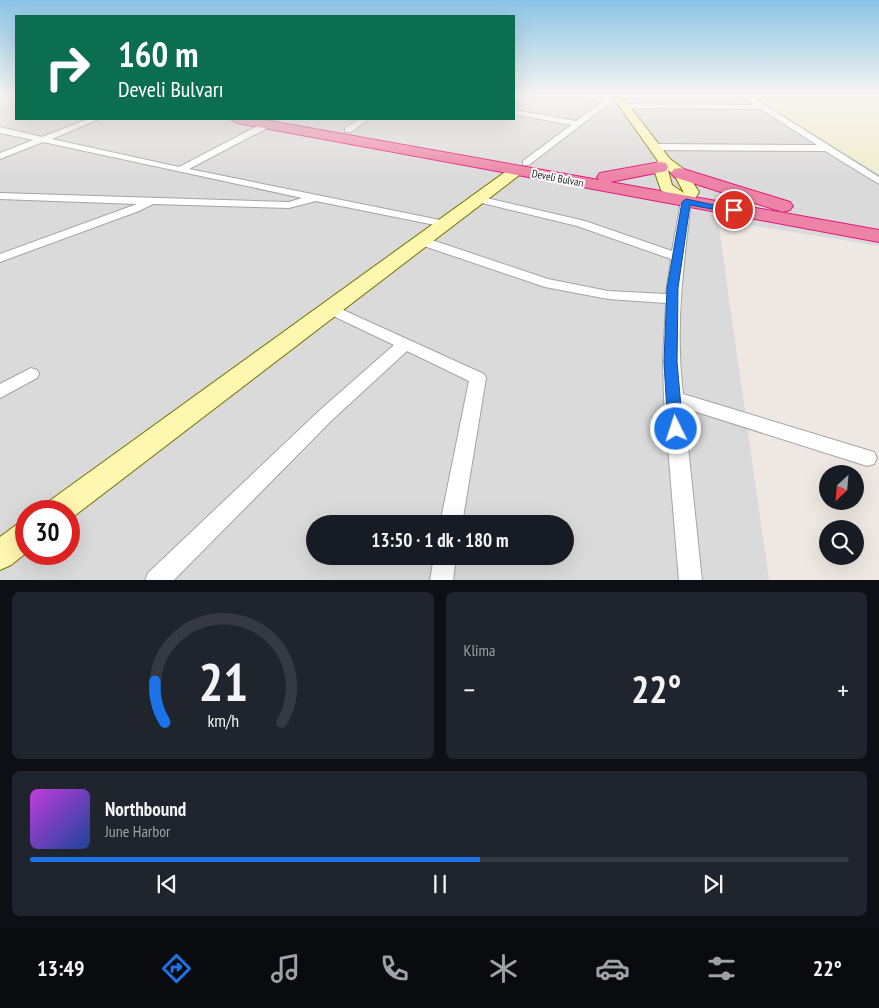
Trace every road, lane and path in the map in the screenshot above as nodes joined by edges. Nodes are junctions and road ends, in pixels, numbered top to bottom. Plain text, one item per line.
1 (85, 123) edge
2 (274, 123) edge
3 (282, 123) edge
4 (286, 123) edge
5 (359, 123) edge
6 (575, 123) edge
7 (635, 123) edge
8 (790, 123) edge
9 (580, 124) joint
10 (0, 130) edge
11 (348, 130) junction
12 (44, 140) junction
13 (655, 147) junction
14 (830, 148) junction
15 (0, 156) edge
16 (663, 164) junction
17 (522, 167) junction
18 (180, 170) junction
19 (680, 173) junction
20 (606, 177) junction
21 (879, 181) edge
22 (666, 187) junction
23 (0, 196) edge
24 (14, 196) junction
25 (689, 197) junction
26 (316, 198) junction
27 (478, 199) junction
28 (150, 201) junction
29 (0, 203) edge
30 (802, 212) junction
31 (445, 224) junction
32 (879, 225) edge
33 (879, 236) edge
34 (422, 241) junction
35 (676, 256) junction
36 (0, 258) edge
37 (672, 299) junction
38 (330, 309) junction
39 (405, 344) junction
40 (31, 374) dead end
41 (0, 392) edge
42 (673, 398) junction
43 (867, 458) dead end
44 (73, 500) edge
45 (453, 515) edge
46 (15, 543) edge
47 (0, 555) edge
48 (444, 565) edge
49 (156, 580) edge
50 (441, 580) edge
51 (691, 580) edge

1 - 12 street
2 - 18 street
3 - 17 highway, Develi Bulvarı
4 - 11 highway, Develi Bulvarı
5 - 11 street
6 - 9 street
7 - 13 street
8 - 14 street
9 - 17 street
10 - 12 street
11 - 17 highway, Develi Bulvarı
12 - 15 street
12 - 18 street
13 - 14 street
13 - 16 street
14 - 21 street
16 - 19 street
16 - 20 highway
16 - 22 street
17 - 20 highway, Develi Bulvarı
17 - 25 highway, Develi Bulvarı
17 - 27 street
18 - 26 street
19 - 25 street
19 - 30 highway
20 - 22 highway, Develi Bulvarı
22 - 25 highway, Develi Bulvarı
23 - 24 street
24 - 28 street
24 - 29 street
25 - 30 highway, Develi Bulvarı
25 - 33 highway, Develi Bulvarı
25 - 35 street
26 - 28 street
26 - 31 street
27 - 31 street
27 - 35 street
28 - 36 street
30 - 32 highway, Develi Bulvarı
31 - 34 street
34 - 37 street
34 - 38 street
35 - 37 street
37 - 42 street
38 - 39 street
38 - 44 street
39 - 45 street
39 - 49 street
40 - 41 street
42 - 43 street
42 - 51 street
46 - 47 street
48 - 50 street

